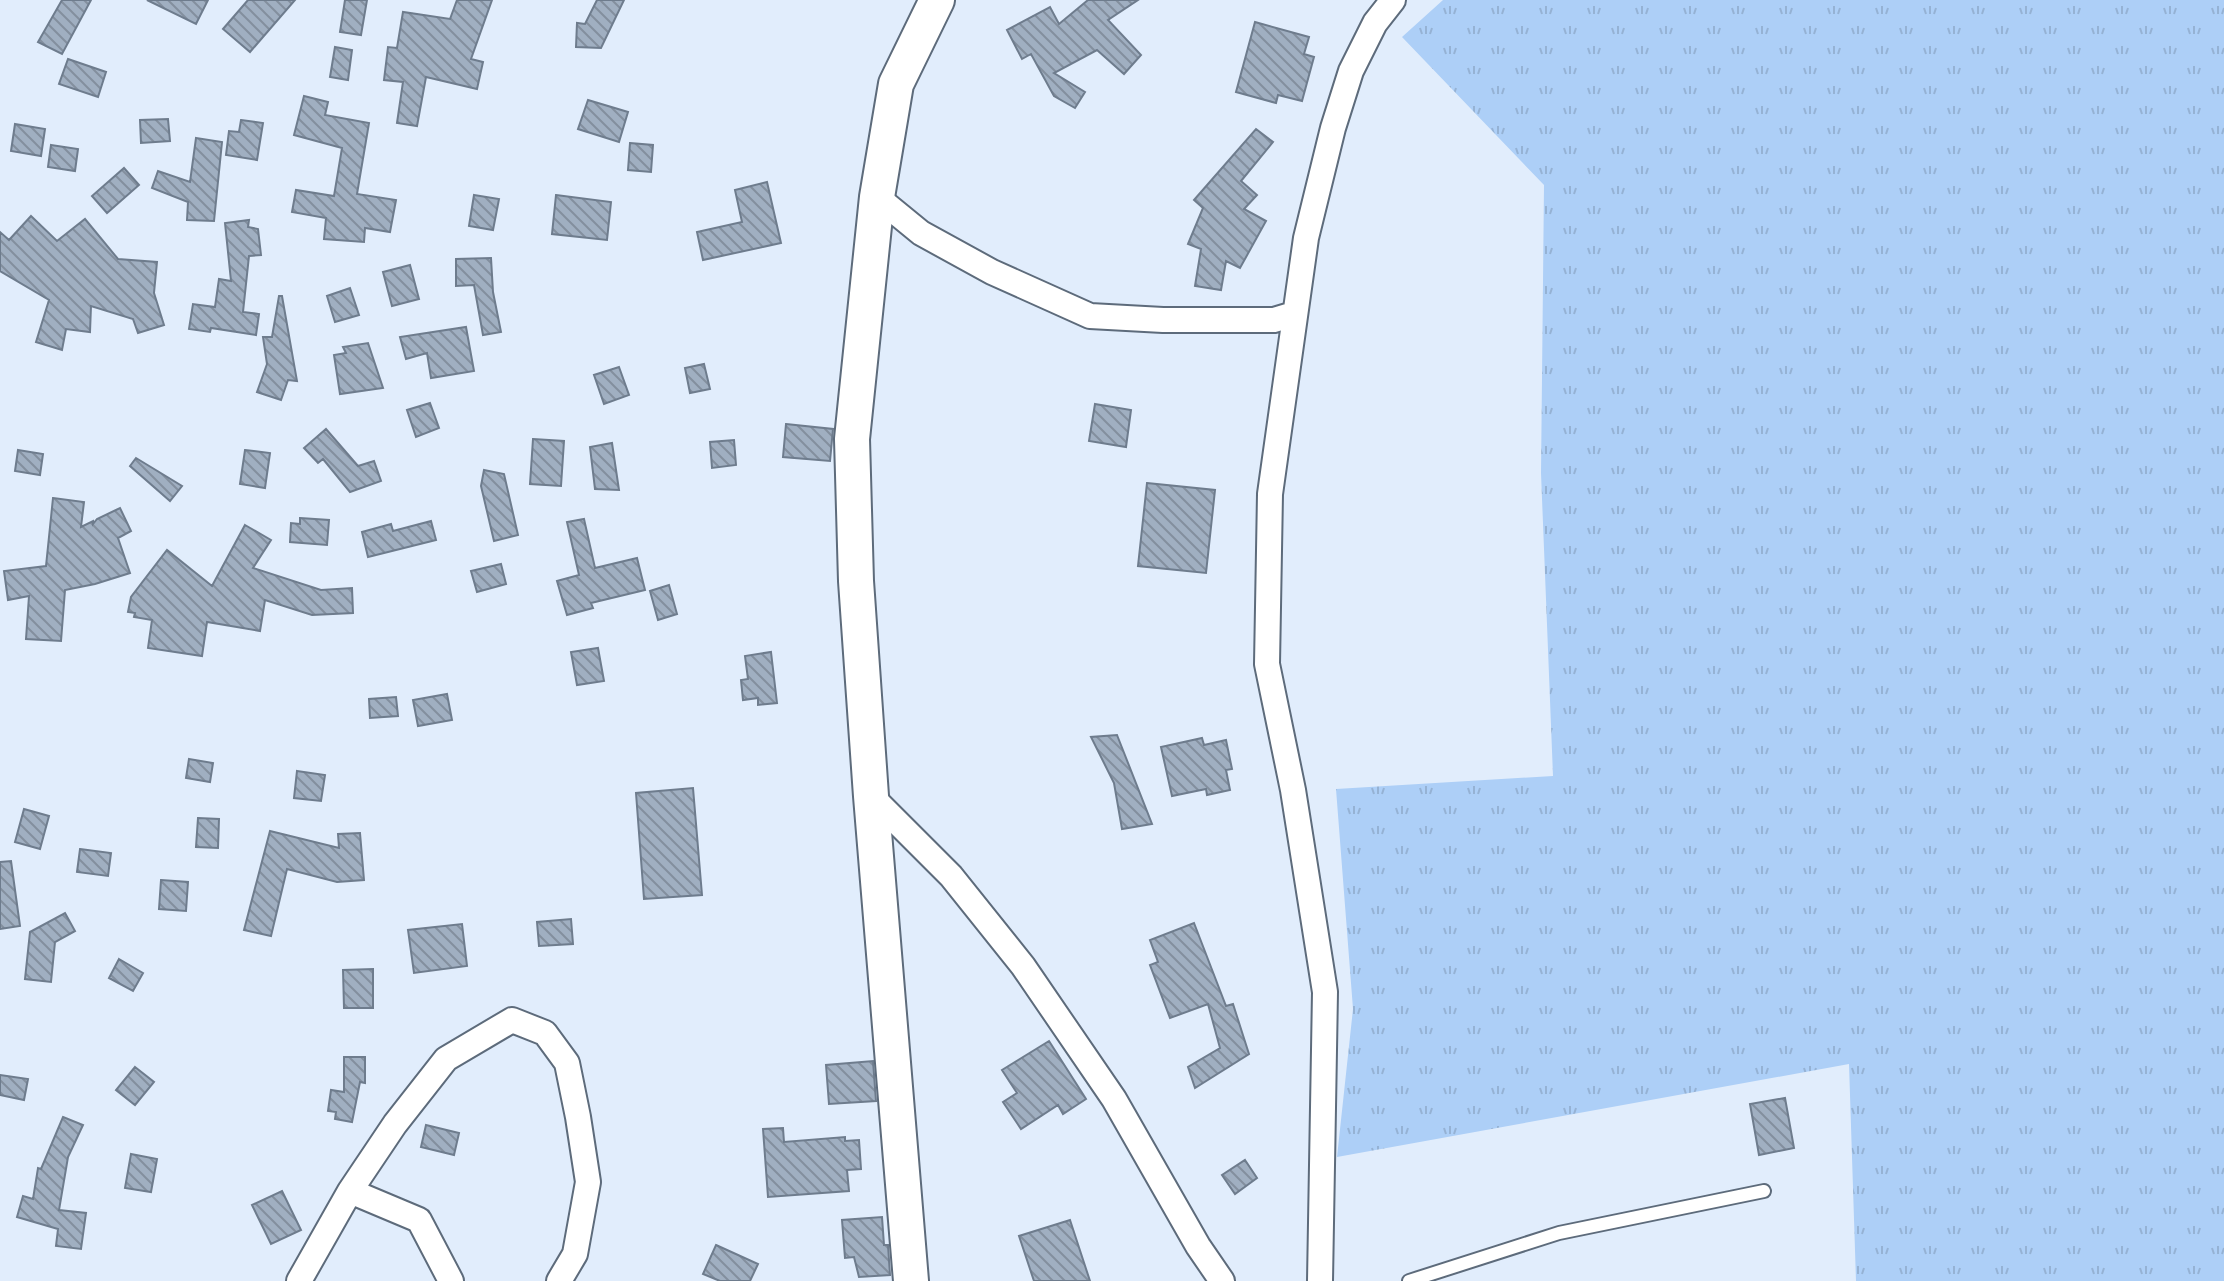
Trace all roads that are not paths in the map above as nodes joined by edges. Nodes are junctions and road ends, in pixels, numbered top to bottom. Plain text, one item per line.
1 (937, 0) edge
2 (1393, 0) edge
3 (877, 197) junction
4 (1294, 314) junction
5 (871, 796) junction
6 (350, 1191) junction
7 (1764, 1191) dead end
8 (299, 1281) edge
9 (451, 1281) edge
10 (559, 1281) edge
11 (911, 1281) edge
12 (1222, 1281) edge
13 (1320, 1281) edge
14 (1409, 1281) edge

1 - 3 street
2 - 4 street
3 - 4 street
3 - 5 street
4 - 13 street
5 - 11 street
5 - 12 street
6 - 8 street
6 - 9 street
6 - 10 street
7 - 14 lane

